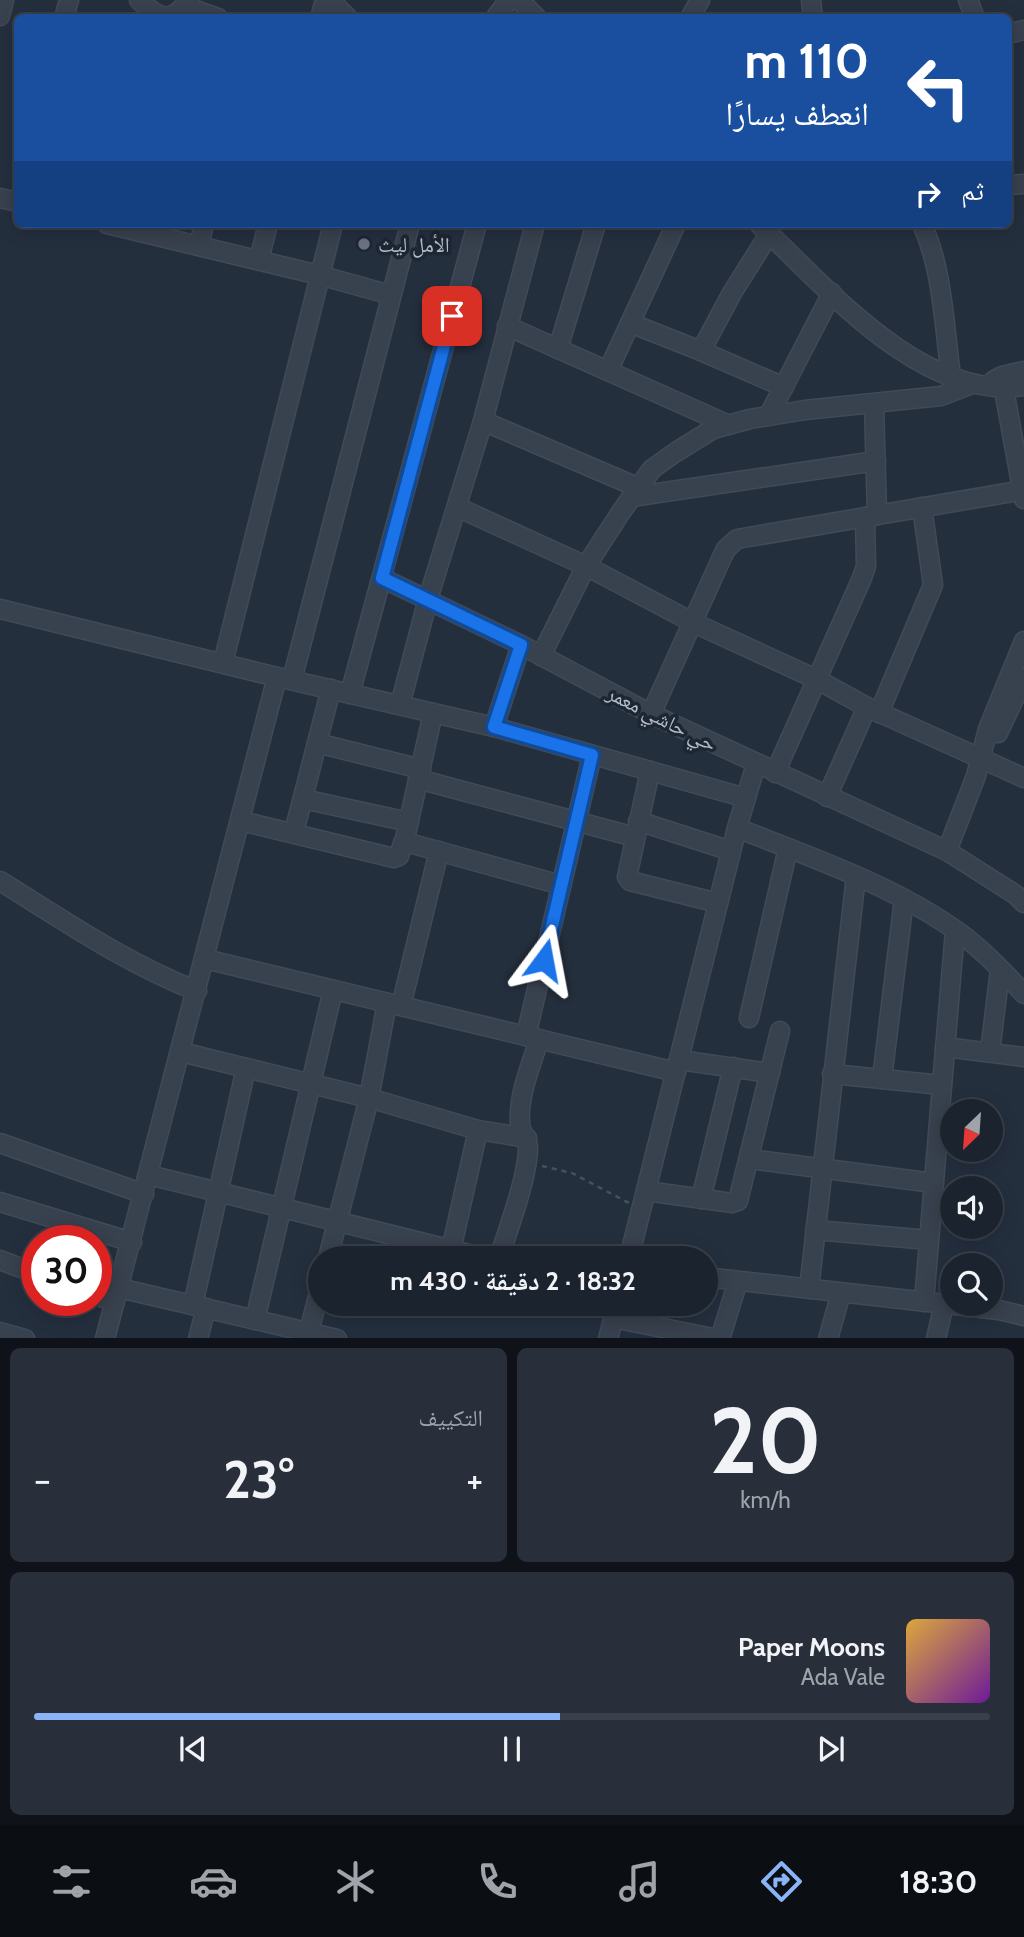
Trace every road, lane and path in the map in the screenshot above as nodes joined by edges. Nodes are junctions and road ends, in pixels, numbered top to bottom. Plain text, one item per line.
1 (4, 0) edge
2 (139, 0) edge
3 (327, 0) edge
4 (509, 0) edge
5 (519, 0) edge
6 (187, 3) edge
7 (156, 14) edge
8 (210, 14) edge
9 (343, 14) edge
10 (498, 14) edge
11 (532, 14) edge
12 (0, 16) edge
13 (143, 228) edge
14 (203, 228) edge
15 (267, 228) edge
16 (332, 228) edge
17 (409, 228) edge
18 (476, 228) edge
19 (534, 228) edge
20 (595, 228) edge
21 (674, 228) edge
22 (924, 228) edge
23 (764, 229) edge
24 (199, 246) junction
25 (259, 260) junction
26 (319, 275) junction
27 (832, 293) junction
28 (391, 295) junction
29 (631, 323) junction
30 (506, 326) junction
31 (558, 349) junction
32 (701, 351) junction
33 (608, 372) junction
34 (951, 376) junction
35 (1009, 384) edge
36 (784, 387) junction
37 (874, 404) junction
38 (769, 415) junction
39 (483, 421) junction
40 (729, 425) junction
41 (876, 461) junction
42 (634, 492) junction
43 (1023, 493) edge
44 (457, 507) junction
45 (922, 507) junction
46 (871, 516) junction
47 (586, 566) junction
48 (382, 578) junction
49 (428, 599) junction
50 (0, 609) edge
51 (694, 623) junction
52 (1024, 641) edge
53 (521, 645) junction
54 (541, 656) junction
55 (223, 663) junction
56 (1024, 678) edge
57 (285, 679) junction
58 (816, 679) junction
59 (331, 689) junction
60 (350, 694) junction
61 (400, 705) junction
62 (873, 710) junction
63 (433, 713) junction
64 (652, 715) junction
65 (494, 727) junction
66 (317, 743) junction
67 (592, 755) junction
68 (980, 763) junction
69 (756, 764) junction
70 (650, 771) junction
71 (775, 773) junction
72 (420, 774) junction
73 (1024, 778) edge
74 (827, 797) junction
75 (746, 798) junction
76 (303, 799) junction
77 (241, 821) junction
78 (409, 822) junction
79 (576, 823) junction
80 (737, 828) junction
81 (637, 829) junction
82 (294, 832) junction
83 (404, 842) junction
84 (788, 848) junction
85 (947, 850) junction
86 (439, 851) junction
87 (732, 851) junction
88 (856, 876) junction
89 (0, 881) edge
90 (561, 885) junction
91 (904, 899) junction
92 (718, 903) junction
93 (1024, 903) edge
94 (955, 930) junction
95 (205, 959) junction
96 (1000, 970) junction
97 (333, 990) junction
98 (197, 991) junction
99 (1024, 994) edge
100 (394, 1004) junction
101 (749, 1017) dead end
102 (780, 1031) dead end
103 (532, 1038) junction
104 (945, 1047) junction
105 (181, 1052) junction
106 (990, 1052) junction
107 (1024, 1057) edge
108 (677, 1066) junction
109 (733, 1067) junction
110 (246, 1068) junction
111 (770, 1073) junction
112 (832, 1074) junction
113 (882, 1079) junction
114 (310, 1083) junction
115 (942, 1085) junction
116 (369, 1098) junction
117 (478, 1130) junction
118 (527, 1138) junction
119 (0, 1143) edge
120 (749, 1159) junction
121 (526, 1162) junction
122 (822, 1169) junction
123 (149, 1175) junction
124 (934, 1183) junction
125 (217, 1192) junction
126 (144, 1194) junction
127 (701, 1199) junction
128 (643, 1200) junction
129 (0, 1202) edge
130 (281, 1208) junction
131 (337, 1222) junction
132 (815, 1230) junction
133 (929, 1240) junction
134 (132, 1242) junction
135 (331, 1246) edge
136 (436, 1246) edge
137 (453, 1246) edge
138 (502, 1246) edge
139 (632, 1246) edge
140 (0, 1260) edge
141 (21, 1267) edge
142 (718, 1279) edge
143 (738, 1281) junction
144 (809, 1289) junction
145 (841, 1293) junction
146 (112, 1295) edge
147 (118, 1295) junction
148 (923, 1302) junction
149 (940, 1304) edge
150 (199, 1307) junction
151 (1003, 1311) edge
152 (313, 1316) edge
153 (614, 1316) edge
154 (634, 1316) edge
155 (941, 1316) edge
156 (1024, 1316) edge
157 (255, 1320) junction
158 (272, 1331) edge
159 (309, 1332) junction
160 (105, 1338) edge
161 (198, 1338) edge
162 (333, 1338) edge
163 (608, 1338) edge
164 (715, 1338) edge
165 (719, 1338) edge
166 (828, 1338) edge
167 (936, 1338) edge

1 - 12 street
2 - 7 street
3 - 9 street
4 - 10 street
5 - 11 street
6 - 8 street
13 - 24 street
14 - 24 street
15 - 25 street
16 - 26 street
17 - 28 street
18 - 48 street
19 - 30 street
20 - 31 street
21 - 29 street
22 - 34 street
23 - 27 street
23 - 32 street
24 - 25 street
25 - 26 street
26 - 28 street
26 - 55 street
27 - 34 street
27 - 36 street
28 - 57 street
29 - 32 street
29 - 33 street
30 - 31 street
30 - 39 street
31 - 33 street
32 - 36 street
33 - 40 street
34 - 35 street
35 - 37 street
35 - 43 street
36 - 38 street
37 - 38 street
37 - 41 street
38 - 40 street
39 - 42 street
39 - 44 street
40 - 42 street
41 - 42 street
41 - 46 street
42 - 47 street
43 - 45 street
44 - 47 street
44 - 49 street
45 - 46 street
45 - 62 street
46 - 51 street
46 - 58 street
47 - 51 street
47 - 54 street
48 - 49 street, حي حاشي معمر
48 - 60 street
49 - 53 street, حي حاشي معمر
49 - 61 street
50 - 55 street
51 - 58 street
51 - 64 street
52 - 68 street
53 - 54 street, حي حاشي معمر
53 - 65 street
54 - 64 street, حي حاشي معمر
55 - 57 street
56 - 68 street
57 - 59 street
57 - 77 street
58 - 62 street
58 - 71 street
59 - 60 street
59 - 66 street
60 - 61 street
61 - 63 street
62 - 68 street
62 - 74 street
63 - 65 street
63 - 72 street
64 - 69 street, حي حاشي معمر
65 - 67 street
66 - 72 street
66 - 76 street
67 - 70 street
67 - 79 street
68 - 73 street
68 - 85 street
69 - 71 street, حي حاشي معمر
69 - 75 street
70 - 75 street
70 - 81 street
71 - 74 street, حي حاشي معمر
72 - 78 street
72 - 79 street
74 - 85 street, حي حاشي معمر
75 - 80 street
76 - 78 street
76 - 82 street
77 - 82 street
77 - 95 street
78 - 83 street
79 - 81 street
79 - 90 street
80 - 84 street
80 - 87 street
81 - 87 street
81 - 92 street
82 - 83 street
83 - 86 street
84 - 88 street
84 - 101 street
85 - 93 street, حي حاشي معمر
86 - 90 street
86 - 100 street
87 - 92 street
88 - 91 street
88 - 112 street
89 - 98 street
90 - 103 street
91 - 94 street
91 - 113 street
92 - 108 street
94 - 96 street
94 - 104 street
95 - 97 street
95 - 98 street
96 - 99 street
96 - 106 street
97 - 100 street
97 - 114 street
98 - 105 street
100 - 103 street
100 - 116 street
102 - 111 street
103 - 108 street
103 - 118 street
104 - 106 street
104 - 115 street
105 - 110 street
105 - 123 street
106 - 107 street
108 - 109 street
108 - 128 street
109 - 111 street
109 - 127 street
110 - 114 street
110 - 125 street
111 - 120 street
112 - 113 street
112 - 122 street
113 - 115 street
114 - 116 street
114 - 130 street
115 - 124 street
116 - 117 street
116 - 131 street
117 - 118 street
117 - 137 street
118 - 121 street
119 - 126 street
120 - 122 street
120 - 127 street
121 - 128 path
121 - 138 street
122 - 124 street
122 - 132 street
123 - 125 street
123 - 126 street
124 - 133 street
125 - 130 street
125 - 150 street
126 - 134 street
127 - 128 street
128 - 139 street
129 - 134 street
130 - 131 street
130 - 157 street
131 - 135 street
131 - 136 street
132 - 133 street
132 - 144 street
133 - 148 street
134 - 147 street
140 - 141 street
142 - 143 street
143 - 144 street
143 - 165 street
144 - 145 street
145 - 148 street
145 - 166 street
146 - 147 street
147 - 150 street
147 - 160 street
148 - 149 street
150 - 157 street
150 - 161 street
151 - 156 street
152 - 159 street
153 - 163 street
154 - 164 street
155 - 167 street
157 - 158 street
158 - 159 street
159 - 162 street

